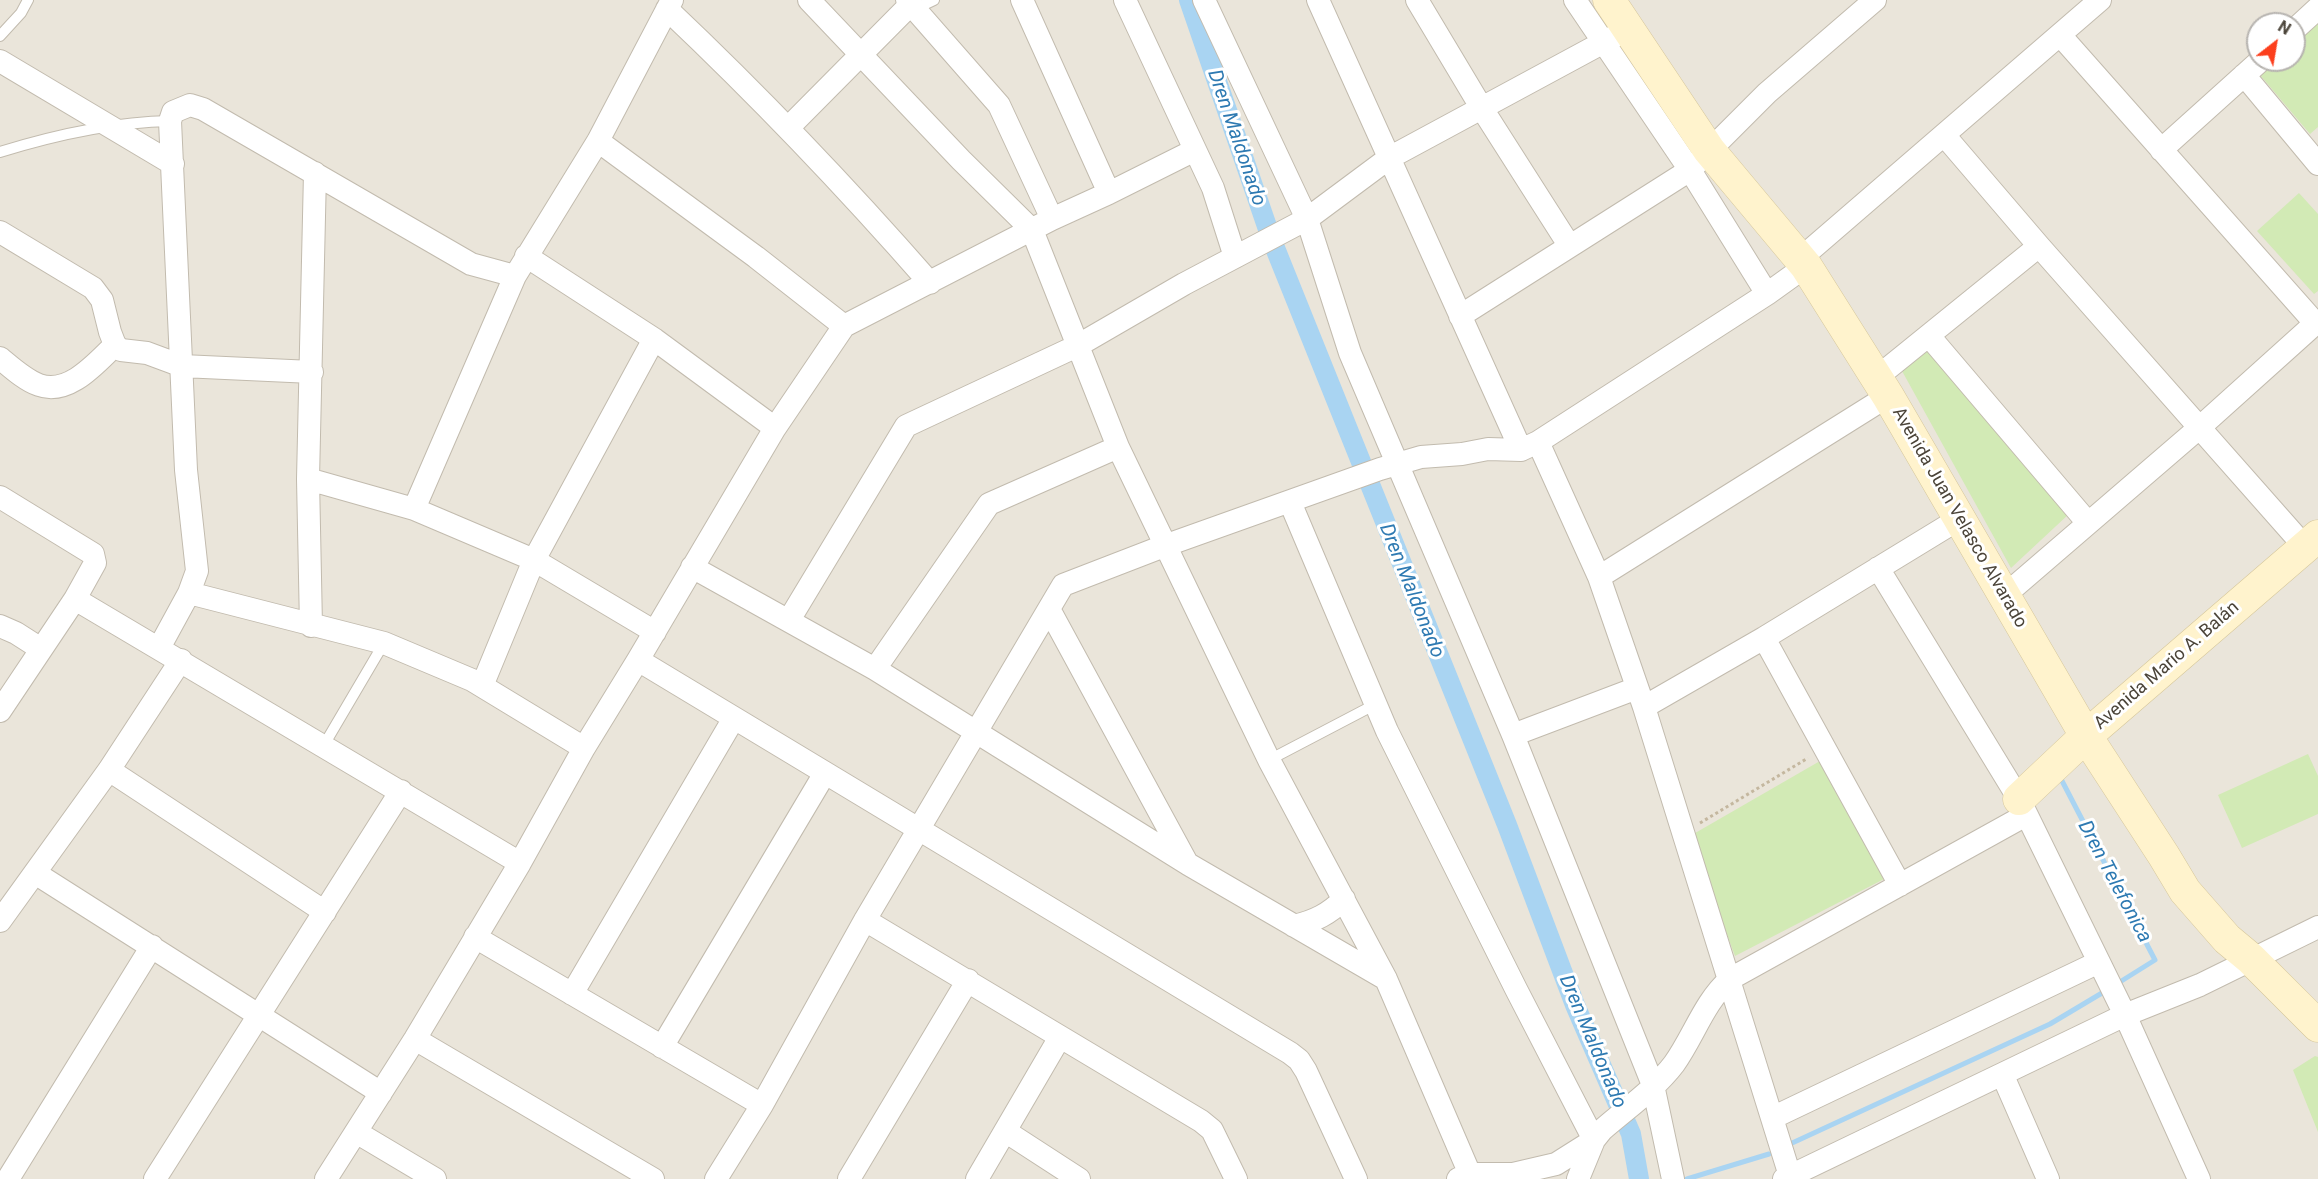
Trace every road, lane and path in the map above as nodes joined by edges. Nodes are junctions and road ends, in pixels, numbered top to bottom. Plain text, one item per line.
1 (28, 0) edge
2 (809, 0) edge
3 (1022, 0) edge
4 (1125, 0) edge
5 (1204, 0) edge
6 (1318, 0) edge
7 (1417, 0) edge
8 (1575, 0) edge
9 (1609, 0) edge
10 (2100, 0) edge
11 (1873, 1) edge
12 (917, 3) edge
13 (669, 5) edge
14 (2318, 8) edge
15 (2306, 19) edge
16 (1615, 35) junction
17 (2060, 35) junction
18 (0, 36) edge
19 (861, 56) junction
20 (0, 61) edge
21 (2247, 72) edge
22 (2244, 75) junction
23 (1481, 107) junction
24 (170, 121) junction
25 (108, 126) junction
26 (788, 128) junction
27 (1944, 135) junction
28 (598, 141) junction
29 (1195, 150) junction
30 (2161, 150) junction
31 (0, 152) edge
32 (2314, 152) edge
33 (1389, 158) junction
34 (1700, 160) junction
35 (173, 164) junction
36 (315, 173) junction
37 (1109, 194) junction
38 (1052, 219) junction
39 (1307, 219) junction
40 (1032, 230) junction
41 (0, 232) edge
42 (1569, 245) junction
43 (2039, 246) junction
44 (526, 256) junction
45 (1235, 257) junction
46 (1803, 262) junction
47 (515, 276) junction
48 (930, 283) junction
49 (1767, 294) junction
50 (1460, 316) junction
51 (2317, 322) edge
52 (844, 326) junction
53 (1929, 336) junction
54 (654, 339) junction
55 (116, 345) junction
56 (1077, 346) junction
57 (0, 358) edge
58 (182, 366) junction
59 (312, 372) junction
60 (1882, 387) junction
61 (775, 428) junction
62 (2199, 428) junction
63 (1529, 446) junction
64 (1118, 447) junction
65 (1388, 466) junction
66 (308, 479) junction
67 (0, 497) edge
68 (1290, 502) junction
69 (414, 509) junction
70 (1959, 519) junction
71 (2088, 523) junction
72 (2311, 541) edge
73 (1164, 546) junction
74 (534, 560) junction
75 (692, 567) junction
76 (1878, 567) junction
77 (1599, 577) junction
78 (189, 593) junction
79 (2005, 595) junction
80 (75, 599) junction
81 (1049, 609) junction
82 (789, 620) junction
83 (0, 626) edge
84 (311, 626) junction
85 (655, 632) junction
86 (1764, 638) junction
87 (384, 644) junction
88 (159, 648) junction
89 (41, 649) junction
90 (181, 660) junction
91 (638, 660) junction
92 (875, 669) junction
93 (482, 686) junction
94 (1640, 698) junction
95 (1376, 704) junction
96 (0, 711) edge
97 (734, 717) junction
98 (976, 732) junction
99 (1513, 735) junction
100 (2086, 736) junction
101 (324, 746) junction
102 (584, 748) junction
103 (1824, 748) junction
104 (1269, 760) junction
105 (109, 770) junction
106 (825, 773) junction
107 (401, 791) junction
108 (2022, 807) junction
109 (918, 830) junction
110 (1683, 833) junction
111 (520, 863) junction
112 (1188, 864) junction
113 (35, 873) junction
114 (1900, 885) junction
115 (1344, 899) junction
116 (326, 912) junction
117 (865, 920) junction
118 (0, 921) edge
119 (1294, 926) junction
120 (2318, 927) edge
121 (475, 937) junction
122 (152, 946) junction
123 (2251, 958) junction
124 (2099, 962) junction
125 (1730, 979) junction
126 (968, 980) junction
127 (1386, 980) junction
128 (572, 994) junction
129 (2125, 1016) junction
130 (260, 1017) junction
131 (2318, 1026) edge
132 (1060, 1037) junction
133 (415, 1039) junction
134 (662, 1047) junction
135 (2003, 1076) junction
136 (1646, 1091) junction
137 (381, 1093) junction
138 (762, 1105) junction
139 (1772, 1118) junction
140 (1005, 1131) junction
141 (356, 1132) junction
142 (1594, 1140) junction
143 (1467, 1177) edge
144 (1788, 1178) edge
145 (8, 1179) edge
146 (155, 1179) edge
147 (326, 1179) edge
148 (435, 1179) edge
149 (653, 1179) edge
150 (716, 1179) edge
151 (849, 1179) edge
152 (977, 1179) edge
153 (1079, 1179) edge
154 (1236, 1179) edge
155 (1356, 1179) edge
156 (1578, 1179) edge
157 (1673, 1179) edge
158 (2049, 1179) edge
159 (2199, 1179) edge

1 - 18 lane
2 - 19 street
3 - 37 street
4 - 29 street
5 - 39 street
6 - 33 street
7 - 23 street
8 - 16 street
9 - 16 street, Avenida Juan Velasco Alvarado
10 - 17 street
11 - 34 street
12 - 19 street
12 - 38 street
13 - 26 street
13 - 28 street
14 - 15 street
16 - 23 street
16 - 34 street, Avenida Juan Velasco Alvarado
17 - 27 street
17 - 30 street
19 - 26 street
19 - 40 street
20 - 25 street
21 - 22 street
22 - 30 street
22 - 32 street
23 - 33 street
23 - 42 street
24 - 25 lane
24 - 35 street
24 - 36 street
25 - 31 lane
25 - 35 street
26 - 48 street
27 - 43 street
27 - 46 street
28 - 44 street
28 - 52 street
29 - 37 street
29 - 45 street
30 - 51 street
33 - 39 street
33 - 50 street
34 - 42 street
34 - 46 street, Avenida Juan Velasco Alvarado
34 - 49 street
35 - 58 street
36 - 47 street
36 - 59 street
37 - 38 street
38 - 40 street
39 - 45 street
39 - 65 street
40 - 48 street
40 - 56 street
41 - 55 street
42 - 50 street
43 - 53 street
43 - 62 street
44 - 47 street
44 - 54 street
45 - 56 street
46 - 49 street
46 - 60 street, Avenida Juan Velasco Alvarado
47 - 69 street
48 - 52 street
49 - 63 street
50 - 63 street
51 - 62 street
52 - 61 street
53 - 60 street
53 - 71 street
54 - 61 street
54 - 74 street
55 - 57 street
55 - 58 street
56 - 64 street
56 - 82 street
58 - 59 street
58 - 78 street
59 - 66 street
60 - 70 street, Avenida Juan Velasco Alvarado
60 - 77 street
61 - 75 street
62 - 71 street
62 - 72 street
63 - 65 street
63 - 77 street
64 - 73 street
64 - 92 street
65 - 68 street
65 - 99 street
66 - 69 street
66 - 84 street
67 - 80 street
68 - 73 street
68 - 95 street
69 - 74 street
70 - 76 street
70 - 79 street, Avenida Juan Velasco Alvarado
71 - 79 street
72 - 100 street, Avenida Mario A. Balán
73 - 81 street
73 - 104 street
74 - 85 street
74 - 93 street
75 - 82 street
75 - 85 street
76 - 86 street
76 - 108 street
77 - 94 street
78 - 84 street
78 - 88 street
79 - 100 street, Avenida Juan Velasco Alvarado
80 - 88 street
80 - 89 street
81 - 98 street
81 - 112 street
82 - 92 street
83 - 89 street
84 - 87 street
85 - 91 street
86 - 94 street
86 - 103 street
87 - 93 street
87 - 101 lane
88 - 90 street
89 - 96 street
90 - 101 street
90 - 105 street
91 - 97 street
91 - 102 street
92 - 98 street
93 - 102 street
94 - 99 street
94 - 110 street
95 - 104 lane
95 - 142 street
97 - 106 street
97 - 128 street
98 - 109 street
98 - 112 street
99 - 136 street
100 - 108 street, Avenida Mario A. Balán
100 - 123 street, Avenida Juan Velasco Alvarado
101 - 107 street
102 - 111 street
103 - 110 path
103 - 114 street
104 - 115 street
105 - 113 street
105 - 116 street
106 - 109 street
106 - 134 street
107 - 111 street
107 - 116 street
108 - 114 street
108 - 124 street
109 - 117 street
109 - 155 street
110 - 125 street
111 - 121 street
112 - 119 street
113 - 118 street
113 - 122 street
114 - 125 street
115 - 119 street
115 - 127 street
116 - 130 street
117 - 126 street
117 - 138 street
119 - 127 street
120 - 123 street
121 - 128 street
121 - 133 street
122 - 130 street
122 - 145 street
123 - 129 street
123 - 131 street, Avenida Juan Velasco Alvarado
124 - 129 street
124 - 139 street
125 - 136 street
125 - 139 street
126 - 132 street
126 - 151 street
127 - 143 street
128 - 134 street
129 - 135 street
129 - 159 street
130 - 137 street
130 - 146 street
132 - 140 street
132 - 154 street
133 - 137 street
133 - 149 street
134 - 138 street
135 - 144 street
135 - 158 street
136 - 142 street
136 - 157 street
137 - 141 street
138 - 150 street
139 - 144 street
140 - 152 street
140 - 153 street
141 - 147 street
141 - 148 street
142 - 143 street
142 - 156 street

